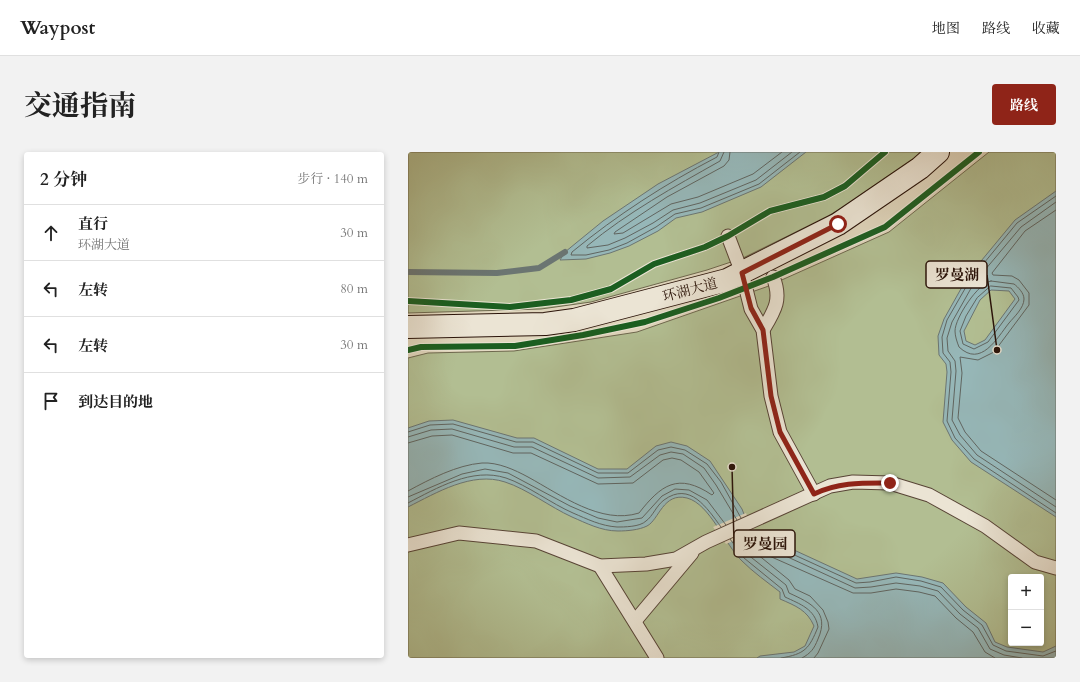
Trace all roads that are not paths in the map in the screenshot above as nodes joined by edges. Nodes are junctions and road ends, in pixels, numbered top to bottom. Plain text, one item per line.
1 (938, 152) edge
2 (728, 236) dead end
3 (742, 273) junction
4 (773, 277) dead end
5 (408, 327) edge
6 (763, 330) junction
7 (814, 494) junction
8 (408, 545) edge
9 (701, 545) junction
10 (600, 566) junction
11 (1056, 568) edge
12 (635, 621) junction
13 (657, 658) edge

1 - 3 street, 环湖大道
2 - 3 lane
3 - 5 street, 环湖大道
3 - 6 lane
4 - 6 lane
6 - 7 lane
7 - 9 lane
7 - 11 lane
8 - 10 lane
9 - 10 lane
9 - 12 lane
10 - 12 lane
12 - 13 lane

